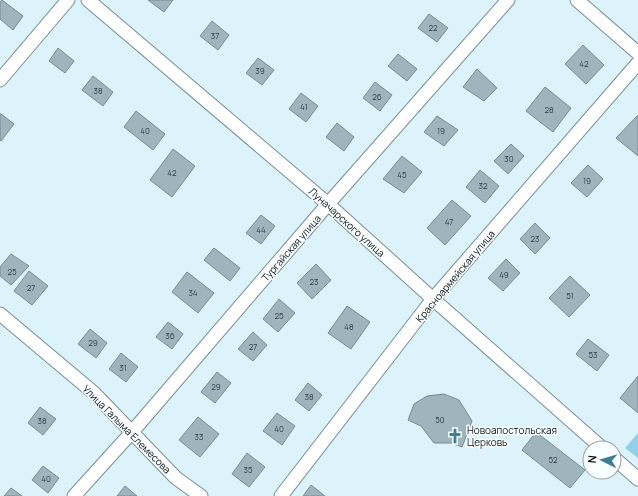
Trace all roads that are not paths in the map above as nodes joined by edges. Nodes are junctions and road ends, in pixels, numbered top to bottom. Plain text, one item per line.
1 (68, 0) edge
2 (88, 0) edge
3 (508, 0) edge
4 (577, 0) edge
5 (638, 53) edge
6 (638, 63) edge
7 (0, 80) edge
8 (328, 204) junction
9 (433, 299) junction
10 (0, 314) edge
11 (132, 432) junction
12 (593, 440) edge
13 (622, 465) edge
14 (638, 479) edge
15 (74, 496) edge
16 (201, 496) edge
17 (281, 496) edge

1 - 7 street
2 - 8 street, Луначарского улица
3 - 8 street, Тургайская улица
4 - 5 street
6 - 9 street, Красноармейская улица
8 - 9 street, Луначарского улица
8 - 11 street, Тургайская улица
9 - 12 street, Луначарского улица
9 - 17 street, Красноармейская улица
10 - 11 street, Улица Галыма Елемесова
11 - 15 street, Тургайская улица
11 - 16 street, Улица Галыма Елемесова
13 - 14 street

